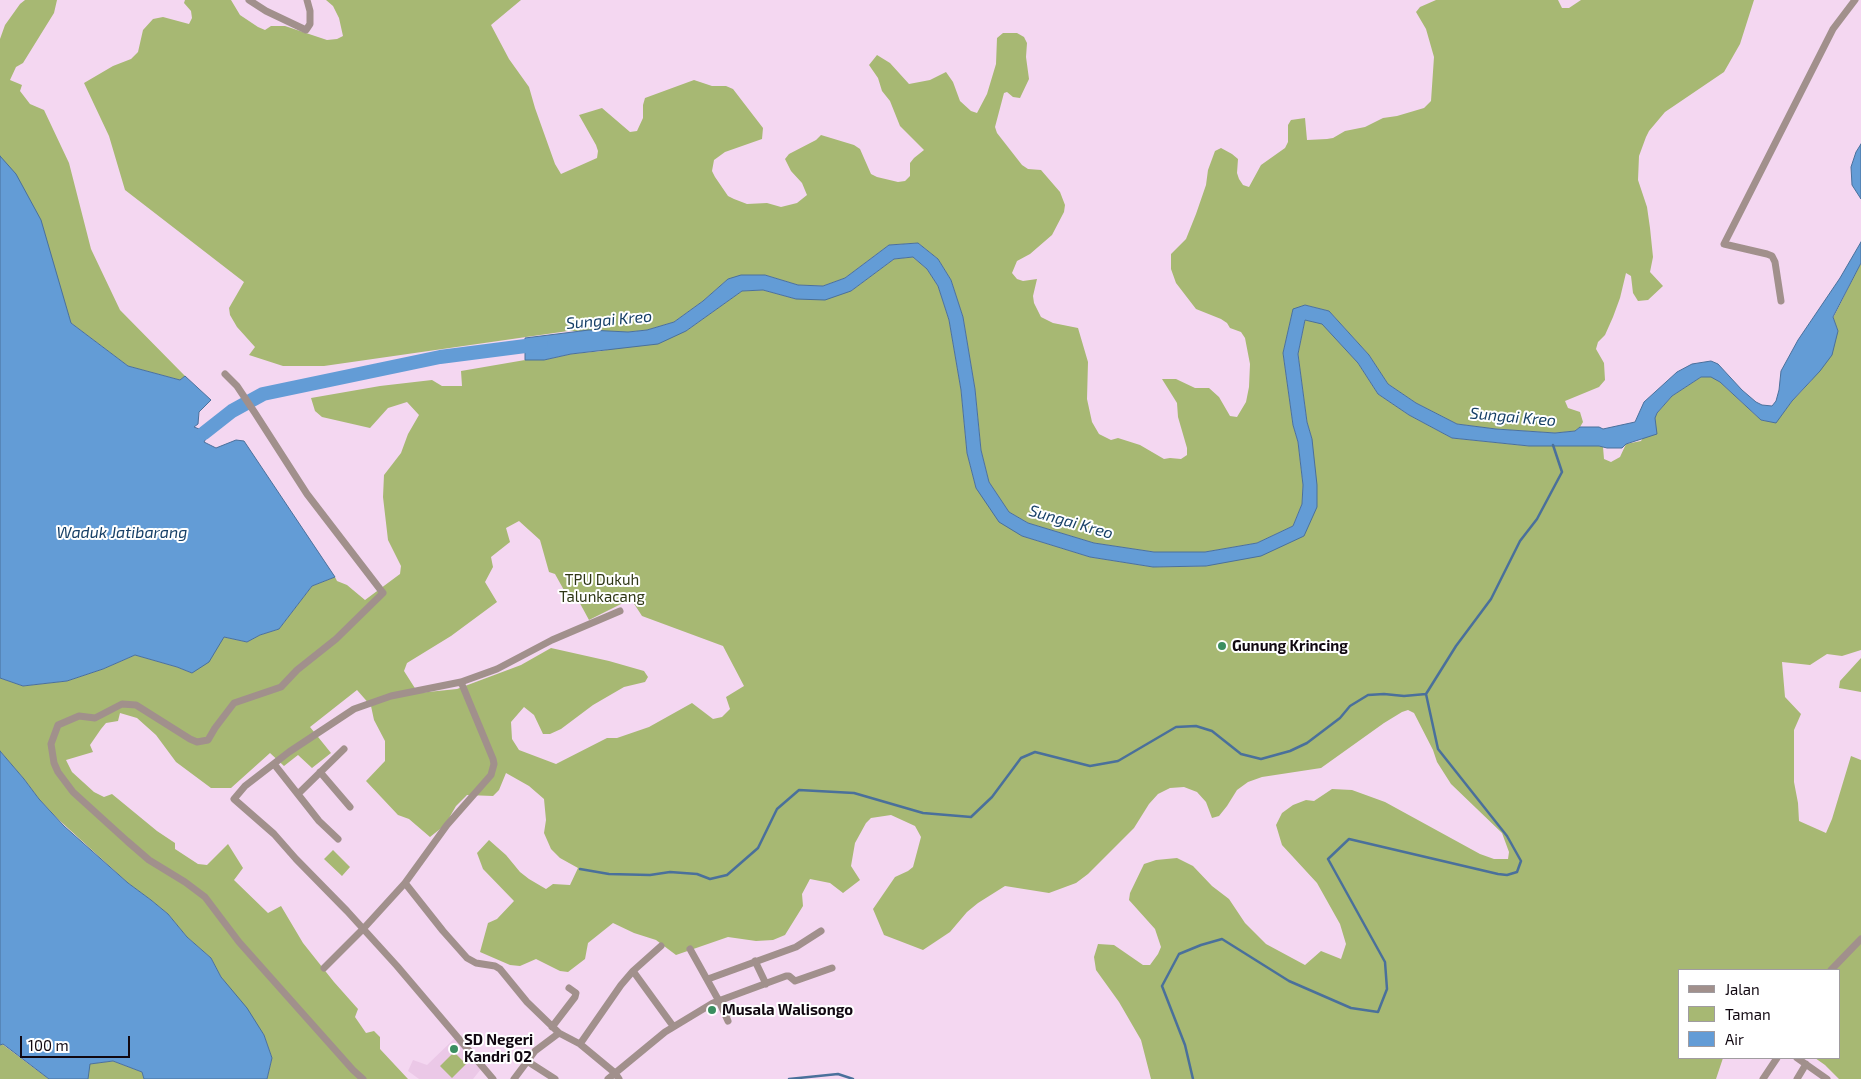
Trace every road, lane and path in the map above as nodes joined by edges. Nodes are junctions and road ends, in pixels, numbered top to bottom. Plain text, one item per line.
1 (249, 0) edge
2 (307, 0) edge
3 (1855, 0) edge
4 (1781, 301) dead end
5 (225, 374) dead end
6 (620, 611) dead end
7 (461, 682) junction
8 (344, 749) dead end
9 (274, 764) junction
10 (320, 772) junction
11 (298, 793) junction
12 (350, 806) dead end
13 (338, 839) dead end
14 (405, 883) junction
15 (364, 928) junction
16 (821, 931) dead end
17 (1861, 939) edge
18 (661, 946) dead end
19 (690, 949) dead end
20 (755, 961) junction
21 (324, 968) dead end
22 (832, 968) dead end
23 (1832, 969) edge
24 (633, 972) junction
25 (708, 979) junction
26 (766, 984) junction
27 (569, 988) dead end
28 (720, 1001) junction
29 (728, 1022) dead end
30 (673, 1026) junction
31 (552, 1027) junction
32 (559, 1033) junction
33 (580, 1044) junction
34 (1776, 1059) edge
35 (1798, 1059) edge
36 (526, 1061) junction
37 (1806, 1064) junction
38 (617, 1076) edge
39 (363, 1079) edge
40 (493, 1079) edge
41 (514, 1079) edge
42 (555, 1079) edge
43 (608, 1079) edge
44 (1763, 1079) edge
45 (1797, 1079) edge
46 (1827, 1079) edge

1 - 2 street
3 - 4 street
5 - 39 street
6 - 7 street
7 - 9 street
7 - 14 street
8 - 10 street
9 - 11 street
9 - 15 street
10 - 11 street
10 - 12 street
11 - 13 street
14 - 15 street
14 - 31 street
15 - 21 street
15 - 40 street
16 - 20 street
17 - 23 street
18 - 24 street
19 - 25 street
20 - 25 street
20 - 26 street
22 - 26 street
24 - 30 street
24 - 33 street
25 - 28 street
26 - 28 street
27 - 31 street
28 - 29 street
28 - 30 street
30 - 38 street
31 - 32 street
32 - 33 street
32 - 36 street
33 - 38 street
34 - 44 street
35 - 37 street
36 - 41 street
36 - 42 street
37 - 45 street
37 - 46 street
38 - 43 street

